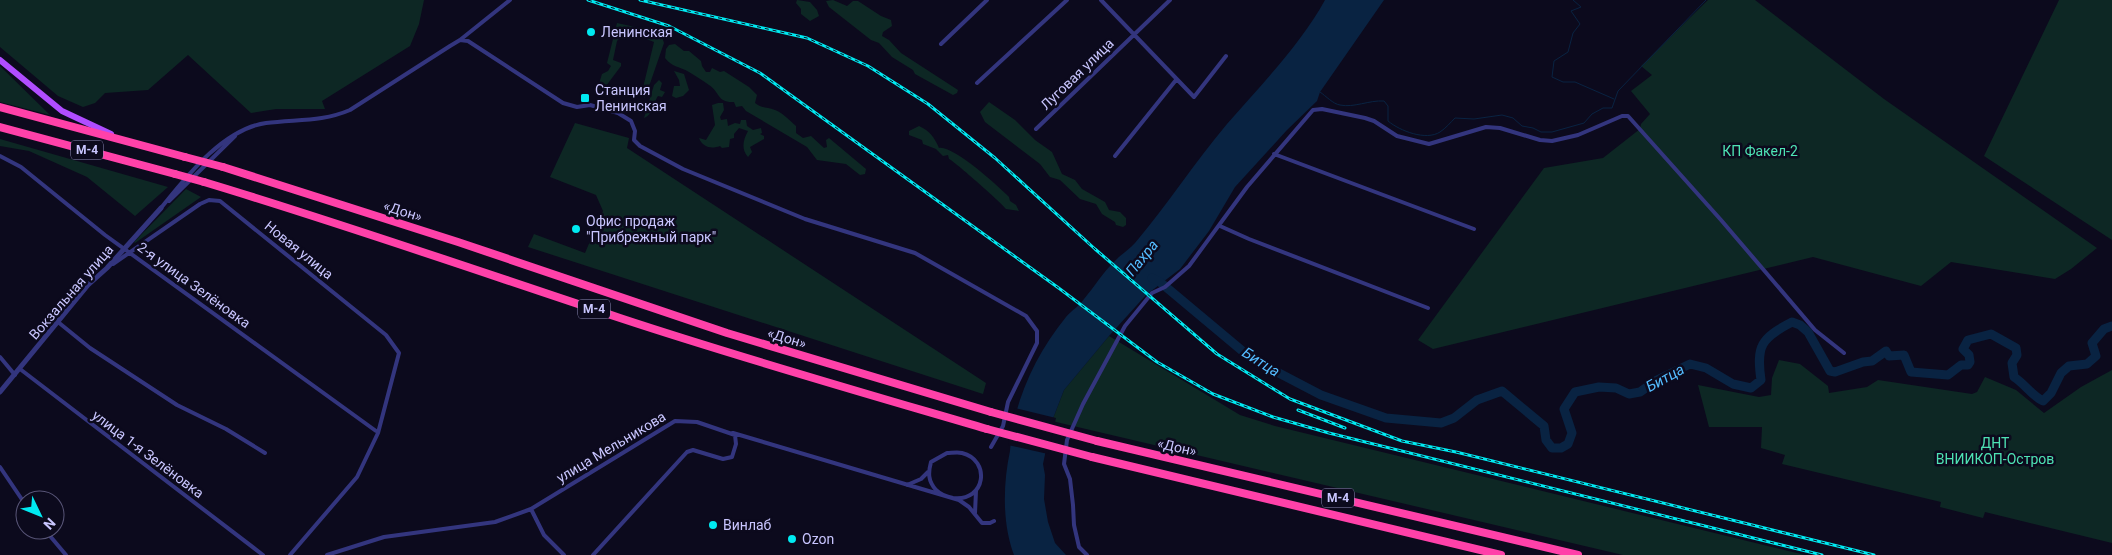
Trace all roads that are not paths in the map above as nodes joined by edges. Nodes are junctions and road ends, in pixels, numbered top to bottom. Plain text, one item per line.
1 (510, 0) edge
2 (987, 0) edge
3 (1067, 0) edge
4 (1102, 0) edge
5 (1170, 0) edge
6 (1134, 34) junction
7 (460, 40) junction
8 (942, 44) dead end
9 (1226, 56) dead end
10 (0, 60) edge
11 (1176, 80) junction
12 (977, 83) dead end
13 (0, 107) edge
14 (0, 127) edge
15 (1036, 129) dead end
16 (117, 137) junction
17 (1274, 154) junction
18 (0, 156) edge
19 (1114, 156) dead end
20 (161, 208) joint
21 (1220, 226) junction
22 (1474, 229) dead end
23 (124, 248) junction
24 (131, 252) junction
25 (107, 268) junction
26 (1428, 308) dead end
27 (58, 322) junction
28 (1844, 353) dead end
29 (0, 357) edge
30 (20, 369) junction
31 (15, 375) junction
32 (0, 392) edge
33 (377, 432) junction
34 (731, 432) junction
35 (991, 447) dead end
36 (265, 453) dead end
37 (0, 467) edge
38 (928, 472) junction
39 (907, 485) junction
40 (16, 490) edge
41 (976, 491) junction
42 (946, 497) junction
43 (531, 509) junction
44 (975, 513) junction
45 (994, 521) dead end
46 (53, 540) edge
47 (66, 555) edge
48 (264, 555) edge
49 (290, 555) edge
50 (328, 555) edge
51 (564, 555) edge
52 (593, 555) edge
53 (1086, 555) edge
54 (1501, 555) edge
55 (1578, 555) edge

1 - 7 street
2 - 8 street
3 - 12 street
4 - 6 street
5 - 6 street, Луговая улица
6 - 11 street
6 - 15 street, Луговая улица
7 - 20 street
7 - 35 street
9 - 11 street
10 - 16 main road
11 - 19 street
13 - 16 highway, «Дон» / М-4
14 - 54 highway, М-4, bridge
16 - 55 highway, «Дон» / М-4, bridge
17 - 21 street
17 - 22 street
17 - 28 street
18 - 23 street, 2-я улица Зелёновка
20 - 23 street, Вокзальная улица
21 - 26 street
21 - 53 street
23 - 24 street, 2-я улица Зелёновка
23 - 25 street, Вокзальная улица
24 - 25 street, Новая улица
24 - 33 street, 2-я улица Зелёновка
24 - 33 street, Новая улица
25 - 27 street, Вокзальная улица
27 - 30 street, Вокзальная улица
27 - 36 street
29 - 31 street
30 - 31 street, Вокзальная улица
30 - 48 street, улица 1-я Зелёновка
31 - 32 street, Вокзальная улица
33 - 49 street, Новая улица
34 - 39 street, улица Мельникова
34 - 43 street, улица Мельникова
34 - 52 street
37 - 40 street
38 - 39 street
38 - 41 street
38 - 42 street
39 - 42 street, улица Мельникова
41 - 42 street
41 - 44 street
42 - 44 street
43 - 50 street, улица Мельникова
43 - 51 street
44 - 45 street
46 - 47 street

